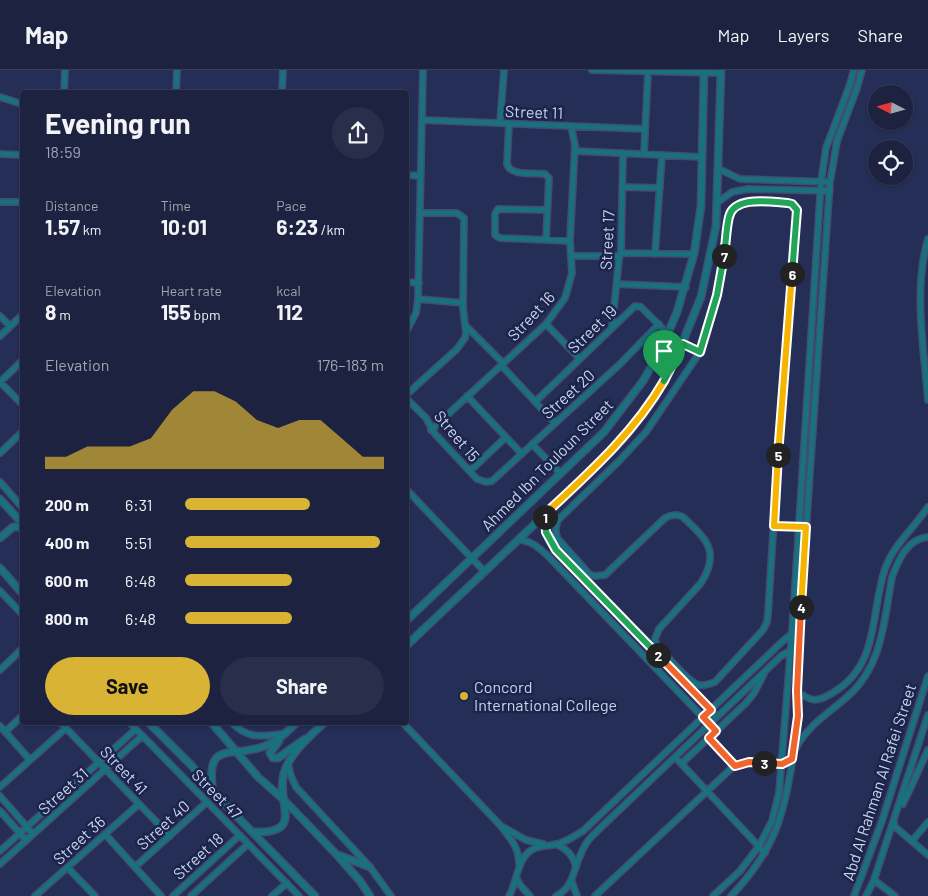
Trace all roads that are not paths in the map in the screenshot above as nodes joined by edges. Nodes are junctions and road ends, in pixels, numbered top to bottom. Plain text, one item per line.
1 (65, 70) edge
2 (177, 70) edge
3 (283, 70) edge
4 (423, 70) edge
5 (504, 70) edge
6 (592, 70) edge
7 (854, 70) edge
8 (862, 70) edge
9 (704, 71) edge
10 (721, 71) edge
11 (648, 72) junction
12 (64, 90) edge
13 (176, 90) edge
14 (282, 90) edge
15 (0, 97) edge
16 (20, 103) edge
17 (422, 120) junction
18 (500, 123) junction
19 (509, 123) junction
20 (571, 126) junction
21 (645, 129) junction
22 (575, 151) junction
23 (623, 153) junction
24 (0, 154) edge
25 (644, 154) junction
26 (20, 155) edge
27 (662, 155) junction
28 (702, 157) junction
29 (719, 169) junction
30 (409, 175) edge
31 (421, 176) junction
32 (740, 179) junction
33 (797, 181) junction
34 (821, 182) junction
35 (830, 182) junction
36 (622, 187) junction
37 (660, 188) junction
38 (740, 190) junction
39 (800, 190) junction
40 (820, 190) junction
41 (830, 191) junction
42 (0, 202) edge
43 (20, 202) edge
44 (718, 202) junction
45 (547, 210) junction
46 (420, 213) junction
47 (546, 240) junction
48 (928, 240) edge
49 (570, 241) junction
50 (655, 254) junction
51 (694, 254) junction
52 (620, 255) junction
53 (572, 256) junction
54 (409, 282) edge
55 (418, 283) junction
56 (617, 284) junction
57 (686, 287) junction
58 (418, 299) junction
59 (463, 303) junction
60 (0, 316) edge
61 (20, 317) edge
62 (546, 324) junction
63 (659, 324) junction
64 (465, 325) junction
65 (10, 326) junction
66 (409, 326) edge
67 (612, 328) junction
68 (668, 334) junction
69 (0, 336) edge
70 (683, 344) junction
71 (700, 352) junction
72 (580, 359) junction
73 (20, 363) edge
74 (502, 364) junction
75 (0, 382) edge
76 (409, 393) edge
77 (467, 396) junction
78 (409, 400) edge
79 (928, 400) edge
80 (20, 402) edge
81 (535, 402) junction
82 (411, 403) joint
83 (555, 423) junction
84 (432, 430) junction
85 (20, 434) edge
86 (506, 437) junction
87 (532, 444) junction
88 (0, 453) edge
89 (522, 454) junction
90 (470, 471) junction
91 (561, 474) junction
92 (492, 481) joint
93 (0, 482) edge
94 (409, 492) edge
95 (0, 499) edge
96 (20, 505) edge
97 (928, 506) edge
98 (545, 514) junction
99 (20, 521) edge
100 (774, 526) junction
101 (20, 527) edge
102 (799, 527) junction
103 (806, 527) junction
104 (928, 537) edge
105 (0, 538) edge
106 (518, 540) junction
107 (472, 559) junction
108 (0, 568) edge
109 (485, 572) junction
110 (0, 591) edge
111 (20, 591) edge
112 (20, 612) edge
113 (409, 618) edge
114 (800, 631) junction
115 (792, 633) junction
116 (409, 643) edge
117 (798, 647) junction
118 (791, 650) junction
119 (20, 651) edge
120 (0, 669) edge
121 (766, 671) junction
122 (928, 676) edge
123 (797, 691) junction
124 (711, 710) junction
125 (928, 716) edge
126 (703, 717) junction
127 (717, 717) junction
128 (20, 718) edge
129 (710, 724) junction
130 (63, 725) edge
131 (132, 725) edge
132 (151, 725) edge
133 (213, 725) edge
134 (234, 725) edge
135 (294, 725) edge
136 (322, 725) edge
137 (405, 725) edge
138 (0, 726) edge
139 (66, 728) junction
140 (136, 729) junction
141 (316, 730) junction
142 (716, 731) junction
143 (5, 732) junction
144 (284, 734) junction
145 (142, 736) junction
146 (709, 738) junction
147 (928, 750) edge
148 (237, 751) junction
149 (793, 753) junction
150 (676, 757) junction
151 (792, 759) junction
152 (30, 760) junction
153 (923, 761) junction
154 (99, 762) junction
155 (682, 763) junction
156 (288, 764) junction
157 (782, 764) junction
158 (928, 765) edge
159 (735, 766) junction
160 (105, 769) junction
161 (0, 787) edge
162 (707, 791) junction
163 (213, 792) junction
164 (0, 796) edge
165 (284, 800) junction
166 (208, 802) junction
167 (139, 804) junction
168 (0, 811) edge
169 (928, 823) edge
170 (500, 825) junction
171 (893, 825) junction
172 (27, 827) junction
173 (253, 832) junction
174 (20, 833) junction
175 (34, 834) junction
176 (105, 834) junction
177 (240, 835) junction
178 (170, 836) junction
179 (26, 840) junction
180 (912, 841) junction
181 (248, 844) junction
182 (544, 844) junction
183 (555, 844) junction
184 (759, 846) junction
185 (0, 851) edge
186 (765, 853) junction
187 (337, 855) junction
188 (928, 855) edge
189 (0, 864) edge
190 (67, 867) junction
191 (135, 867) junction
192 (370, 867) junction
193 (519, 867) junction
194 (576, 867) junction
195 (517, 879) junction
196 (874, 880) junction
197 (572, 882) junction
198 (287, 883) junction
199 (295, 891) junction
200 (35, 896) edge
201 (94, 896) edge
202 (161, 896) edge
203 (173, 896) edge
204 (191, 896) edge
205 (272, 896) edge
206 (290, 896) edge
207 (299, 896) edge
208 (315, 896) edge
209 (370, 896) edge
210 (391, 896) edge
211 (509, 896) edge
212 (530, 896) edge
213 (556, 896) edge
214 (577, 896) edge
215 (595, 896) edge
216 (713, 896) edge
217 (731, 896) edge
218 (854, 896) edge
219 (866, 896) edge
220 (896, 896) edge

1 - 12 street
2 - 13 street
3 - 14 street
4 - 17 street
5 - 18 street
6 - 11 street
7 - 34 street
8 - 35 street
9 - 10 street
9 - 11 street
9 - 28 street, Ahmed Ibn Touloun Street
10 - 29 street, Ahmed Ibn Touloun Street
11 - 21 street
15 - 16 street
17 - 18 street, Street 11
17 - 31 street
18 - 19 street, Street 11
19 - 20 street, Street 11
19 - 45 street
20 - 21 street, Street 11
20 - 22 street, Street 16
21 - 25 street
22 - 23 street
22 - 49 street, Street 16
23 - 25 street
23 - 36 street, Street 17
24 - 26 street
25 - 27 street
27 - 28 street
27 - 37 street
28 - 51 street, Ahmed Ibn Touloun Street
29 - 32 street
29 - 44 street, Ahmed Ibn Touloun Street
30 - 31 street
31 - 46 street
32 - 33 street
32 - 38 street
33 - 34 street
33 - 39 street
34 - 35 street
34 - 40 street
35 - 41 street
36 - 37 street
36 - 52 street, Street 17
37 - 50 street
38 - 39 street
38 - 44 street
39 - 40 street
40 - 41 street
40 - 102 street
41 - 103 street
42 - 43 street
44 - 70 street, Ahmed Ibn Touloun Street
45 - 47 street
45 - 47 street
46 - 55 street
46 - 59 street
47 - 49 street
48 - 79 street
49 - 53 street, Street 16
50 - 51 street
50 - 52 street
51 - 57 street, Ahmed Ibn Touloun Street
52 - 53 street
52 - 56 street, Street 17
53 - 62 street, Street 16
54 - 55 street
55 - 58 street
56 - 57 street
56 - 67 street, Street 17
57 - 68 street, Ahmed Ibn Touloun Street
58 - 59 street
58 - 66 street
59 - 64 street
60 - 65 street
61 - 65 street
62 - 72 street
62 - 74 street, Street 16
63 - 67 street, Street 19
63 - 68 street, Street 19
63 - 83 street, Street 20
64 - 74 street
64 - 76 street
65 - 69 street
67 - 72 street, Street 19
68 - 91 street, Ahmed Ibn Touloun Street
70 - 71 street
70 - 98 street, Ahmed Ibn Touloun Street
71 - 100 street
71 - 100 street
72 - 81 street, Street 19
73 - 75 street
74 - 77 street, Street 16
74 - 81 street
75 - 80 street
77 - 84 street, Street 16
77 - 86 street
78 - 82 street, Street 15
81 - 83 street
82 - 84 street, Street 15
83 - 87 street, Street 20
84 - 90 street, Street 15
85 - 88 street
86 - 89 street
86 - 90 street
87 - 89 street, Street 20
87 - 91 street
89 - 92 street, Street 20
90 - 92 street, Street 15
91 - 107 street, Ahmed Ibn Touloun Street
93 - 96 street
94 - 107 street
95 - 99 street
97 - 123 street
98 - 106 street, Ahmed Ibn Touloun Street
98 - 124 street
100 - 102 street
101 - 105 street
102 - 103 street
102 - 115 street
103 - 114 street
104 - 149 street
106 - 109 street, Ahmed Ibn Touloun Street
106 - 126 street
107 - 109 street
107 - 113 street, Ahmed Ibn Touloun Street
108 - 111 street
109 - 116 street, Ahmed Ibn Touloun Street
110 - 112 street
114 - 115 street
114 - 117 street
115 - 118 street
115 - 124 street
117 - 118 street
117 - 123 street
118 - 121 street
118 - 157 street
119 - 120 street
121 - 127 street
121 - 142 street
122 - 218 street, Abd Al Rahman Al Rafei Street
123 - 149 street
124 - 126 street
124 - 127 street
125 - 171 street, Abd Al Rahman Al Rafei Street
126 - 129 street
126 - 183 street
127 - 129 street
128 - 143 street
129 - 142 street
129 - 150 street
130 - 139 street, Street 41
131 - 140 street, Street 47
132 - 163 street
133 - 148 street
134 - 144 street
135 - 144 street
136 - 141 street
137 - 170 street
138 - 143 street
139 - 152 street
139 - 154 street, Street 41
140 - 145 street, Street 47
140 - 154 street, Street 31
141 - 144 street
141 - 156 street
142 - 146 street
143 - 152 street
144 - 148 street
145 - 160 street, Street 31
145 - 166 street, Street 47
146 - 155 street
146 - 159 street
147 - 153 street, Abd Al Rahman Al Rafei Street
148 - 163 street
148 - 165 street
149 - 151 street
150 - 155 street
150 - 194 street
151 - 157 street
151 - 186 street
152 - 161 street
153 - 158 street
153 - 171 street, Abd Al Rahman Al Rafei Street
154 - 160 street, Street 41
154 - 172 street, Street 31
155 - 162 street
156 - 165 street
156 - 192 street
157 - 159 street
157 - 184 street
159 - 162 street
160 - 167 street, Street 41
160 - 175 street, Street 31
162 - 184 street
162 - 215 street
163 - 173 street
164 - 172 street
165 - 173 street
165 - 187 street
166 - 177 street, Street 47
166 - 178 street, Street 40
167 - 176 street, Street 36
167 - 178 street, Street 41
168 - 174 street
169 - 180 street
170 - 182 street
170 - 193 street
171 - 180 street
171 - 196 street, Abd Al Rahman Al Rafei Street
172 - 174 street, Street 31
172 - 175 street
173 - 208 street
174 - 179 street
174 - 185 street, Street 31
175 - 179 street, Street 31
176 - 190 street, Street 36
176 - 191 street
177 - 181 street, Street 47
177 - 203 street, Street 18
178 - 191 street, Street 40
179 - 189 street, Street 31
180 - 188 street
181 - 198 street, Street 47
181 - 204 street, Street 18
182 - 183 street
182 - 193 street
183 - 194 street
184 - 186 street
184 - 216 street
186 - 217 street
187 - 192 street
187 - 209 street
190 - 200 street, Street 36
190 - 201 street
191 - 202 street
192 - 210 street
193 - 195 street
194 - 197 street
195 - 211 street
195 - 212 street
196 - 219 street, Abd Al Rahman Al Rafei Street
196 - 220 street
197 - 213 street
197 - 214 street
198 - 199 street, Street 47
198 - 205 street
199 - 206 street
199 - 207 street, Street 47

